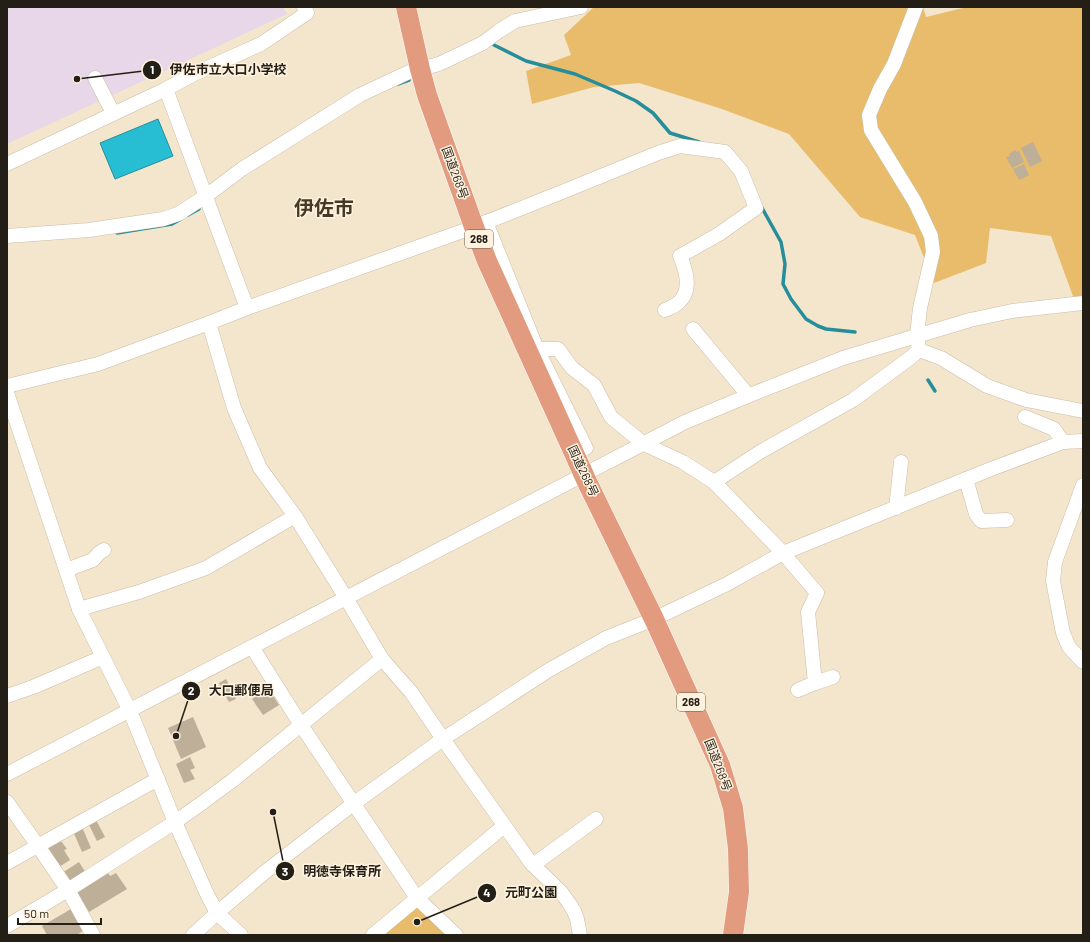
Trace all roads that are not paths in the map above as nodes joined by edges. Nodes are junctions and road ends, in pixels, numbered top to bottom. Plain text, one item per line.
1 (304, 7) edge
2 (406, 7) edge
3 (581, 7) edge
4 (916, 7) edge
5 (420, 69) junction
6 (95, 78) dead end
7 (166, 89) junction
8 (113, 113) junction
9 (7, 164) edge
10 (206, 196) junction
11 (480, 224) junction
12 (8, 234) edge
13 (1083, 303) edge
14 (247, 308) junction
15 (664, 310) dead end
16 (209, 323) junction
17 (693, 329) dead end
18 (918, 343) junction
19 (537, 349) junction
20 (7, 386) edge
21 (7, 392) edge
22 (748, 395) junction
23 (1083, 411) edge
24 (1025, 417) dead end
25 (1083, 441) edge
26 (1063, 442) junction
27 (644, 444) junction
28 (582, 455) junction
29 (901, 462) dead end
30 (966, 479) junction
31 (714, 482) junction
32 (1083, 485) edge
33 (896, 508) junction
34 (295, 516) junction
35 (1007, 520) dead end
36 (104, 550) dead end
37 (783, 553) junction
38 (66, 570) junction
39 (346, 598) junction
40 (79, 609) junction
41 (654, 620) junction
42 (252, 647) junction
43 (103, 657) junction
44 (382, 659) junction
45 (1083, 662) edge
46 (833, 677) dead end
47 (815, 683) junction
48 (798, 690) dead end
49 (7, 696) edge
50 (130, 711) junction
51 (301, 725) junction
52 (443, 739) junction
53 (7, 774) edge
54 (158, 779) junction
55 (7, 802) edge
56 (353, 804) junction
57 (596, 818) dead end
58 (175, 822) junction
59 (504, 826) junction
60 (38, 846) junction
61 (7, 862) edge
62 (533, 865) junction
63 (68, 890) junction
64 (417, 898) junction
65 (217, 913) junction
66 (7, 926) edge
67 (7, 932) edge
68 (9, 935) edge
69 (94, 935) edge
70 (193, 935) edge
71 (241, 935) edge
72 (373, 935) edge
73 (456, 935) edge
74 (580, 935) edge
75 (734, 935) edge

1 - 7 street
2 - 5 highway, 国道268号 / 268
3 - 5 street
4 - 18 street
5 - 10 street
5 - 11 highway, 国道268号 / 268
6 - 8 street
7 - 8 street
7 - 10 street
8 - 9 street
10 - 12 street
10 - 14 street
11 - 14 street
11 - 15 street
11 - 19 street
11 - 28 highway, 国道268号 / 268
13 - 18 street
14 - 16 street
16 - 20 street
16 - 34 street
17 - 22 street
18 - 22 street
18 - 23 street
18 - 31 street
19 - 27 street
19 - 28 street
21 - 38 street
22 - 27 street
24 - 26 street
25 - 26 street
26 - 30 street
27 - 31 street
27 - 39 street
28 - 41 highway, 国道268号 / 268, bridge
29 - 33 street
30 - 33 street
30 - 35 street
31 - 37 street
32 - 45 street
33 - 37 street
34 - 39 street
34 - 40 street
36 - 38 street
37 - 41 street
37 - 47 street
38 - 40 street
39 - 42 street
39 - 44 street
40 - 43 street
41 - 52 street
41 - 75 highway, 国道268号 / 268
42 - 50 street
42 - 51 street
43 - 49 street
43 - 50 street
44 - 51 street
44 - 52 street
46 - 47 street
47 - 48 street
50 - 53 street
50 - 54 street
51 - 56 street
51 - 58 street
52 - 56 street
52 - 59 street
54 - 58 street
54 - 60 street
55 - 60 street
56 - 64 street
56 - 65 street
57 - 62 street
58 - 63 street
58 - 65 street
59 - 62 street
59 - 64 street
60 - 61 street
60 - 63 street
62 - 74 street
63 - 66 street
63 - 69 street
64 - 72 street
64 - 73 street
65 - 70 street
65 - 71 street
67 - 68 street

